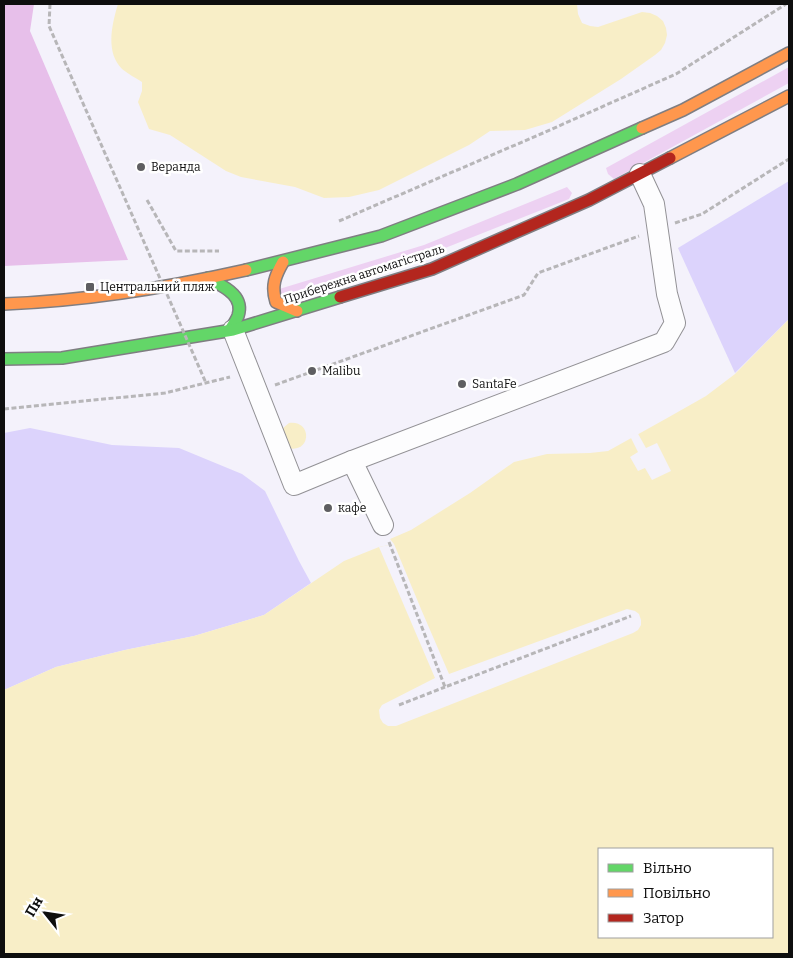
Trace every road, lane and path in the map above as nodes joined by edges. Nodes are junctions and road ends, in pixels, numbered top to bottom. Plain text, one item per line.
1 (50, 4) edge
2 (786, 4) edge
3 (789, 53) edge
4 (789, 96) edge
5 (610, 143) junction
6 (789, 159) edge
7 (599, 162) dead end
8 (543, 172) junction
9 (640, 174) junction
10 (560, 177) dead end
11 (604, 177) dead end
12 (618, 185) junction
13 (575, 195) dead end
14 (147, 200) dead end
15 (566, 210) junction
16 (332, 224) dead end
17 (658, 230) junction
18 (224, 250) dead end
19 (283, 262) junction
20 (208, 278) junction
21 (4, 304) edge
22 (297, 311) junction
23 (231, 330) junction
24 (4, 360) edge
25 (250, 372) junction
26 (206, 383) junction
27 (258, 392) junction
28 (4, 410) edge
29 (352, 461) junction
30 (383, 525) joint
31 (631, 616) dead end
32 (445, 687) junction
33 (400, 704) dead end

1 - 26 path, bridge
2 - 16 path
3 - 5 main road
4 - 9 main road, Прибережна автомагістраль
5 - 7 main road
5 - 8 main road
6 - 17 path
8 - 10 main road
8 - 19 main road
9 - 12 main road, Прибережна автомагістраль
9 - 17 street
11 - 12 main road
12 - 15 main road, Прибережна автомагістраль
13 - 15 main road
14 - 18 path
15 - 22 main road, Прибережна автомагістраль
17 - 27 path
17 - 29 street
19 - 20 main road
19 - 22 main road
20 - 21 main road
20 - 23 main road
22 - 23 main road, Прибережна автомагістраль
23 - 24 main road, Прибережна автомагістраль
23 - 25 street
25 - 26 path
25 - 27 street
26 - 28 path
27 - 29 street
29 - 30 street
30 - 32 path
31 - 32 path
32 - 33 path

